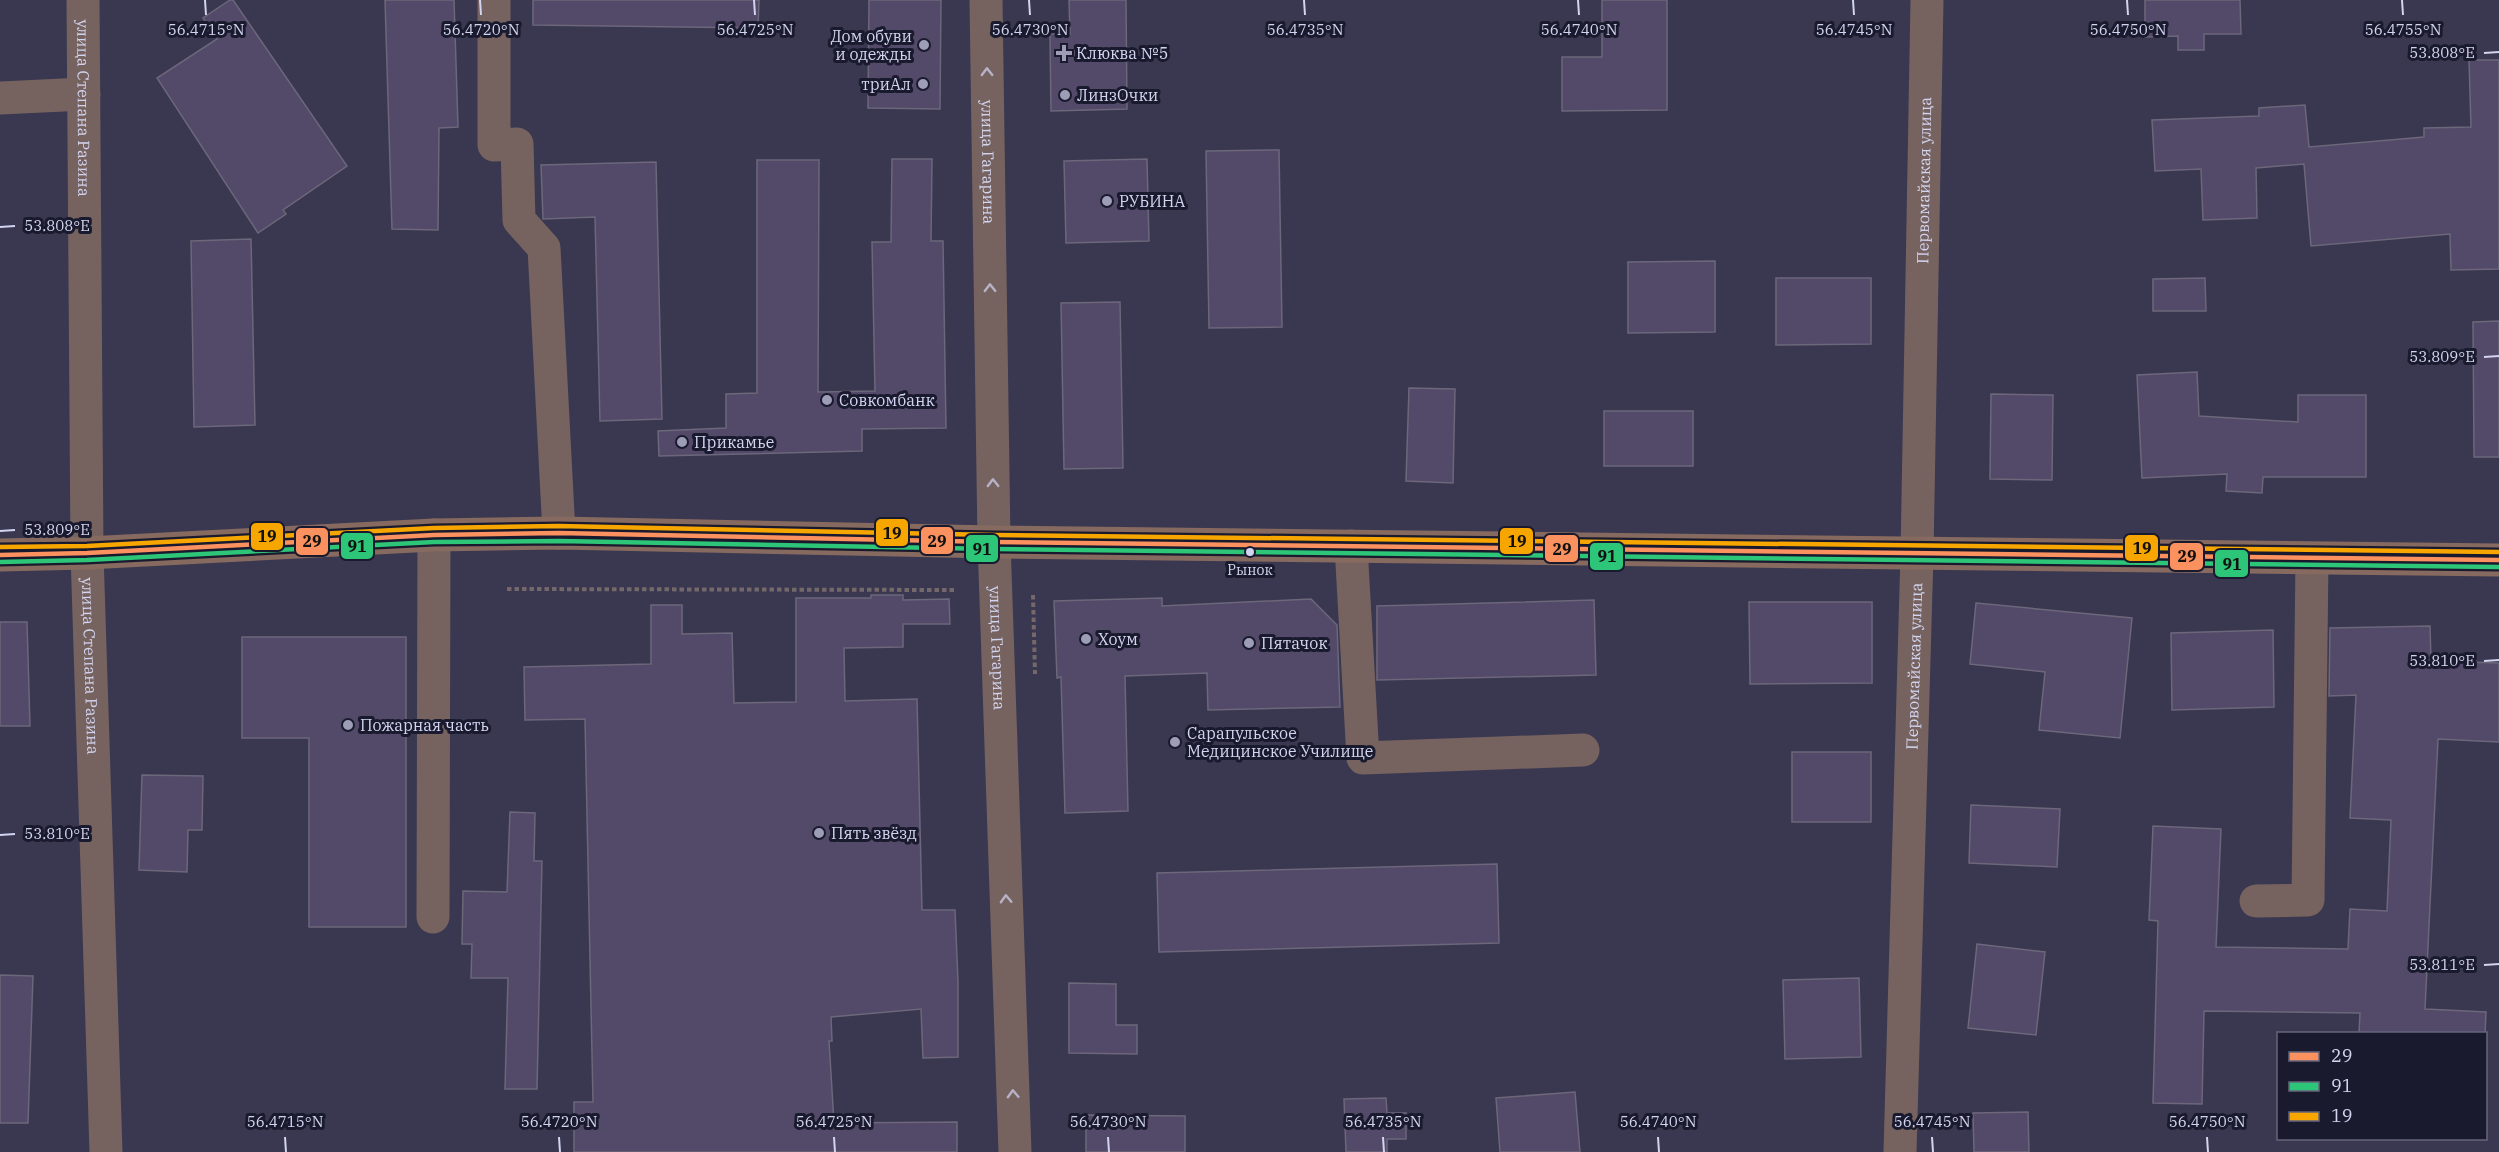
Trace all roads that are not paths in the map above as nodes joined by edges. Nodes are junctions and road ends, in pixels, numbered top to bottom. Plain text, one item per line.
1 (83, 0) edge
2 (494, 0) edge
3 (986, 0) edge
4 (1927, 0) edge
5 (84, 94) junction
6 (0, 98) edge
7 (559, 533) junction
8 (434, 535) junction
9 (994, 542) junction
10 (1351, 546) junction
11 (87, 553) junction
12 (1917, 554) junction
13 (0, 555) edge
14 (2312, 559) junction
15 (2499, 560) edge
16 (1583, 750) dead end
17 (2256, 901) dead end
18 (433, 917) dead end
19 (106, 1152) edge
20 (1015, 1152) edge
21 (1900, 1152) edge

1 - 5 street, улица Степана Разина
2 - 7 street
9 -> 3 street, улица Гагарина
4 - 12 street, Первомайская улица
5 - 6 street
5 - 11 street, улица Степана Разина
7 - 8 main road
7 - 9 main road
8 - 11 main road
8 - 18 street
9 - 10 main road
20 -> 9 street, улица Гагарина
10 - 12 main road
10 - 16 street
11 - 13 main road
11 - 19 street, улица Степана Разина
12 - 14 main road
12 - 21 street, Первомайская улица
14 - 15 main road
14 - 17 street

